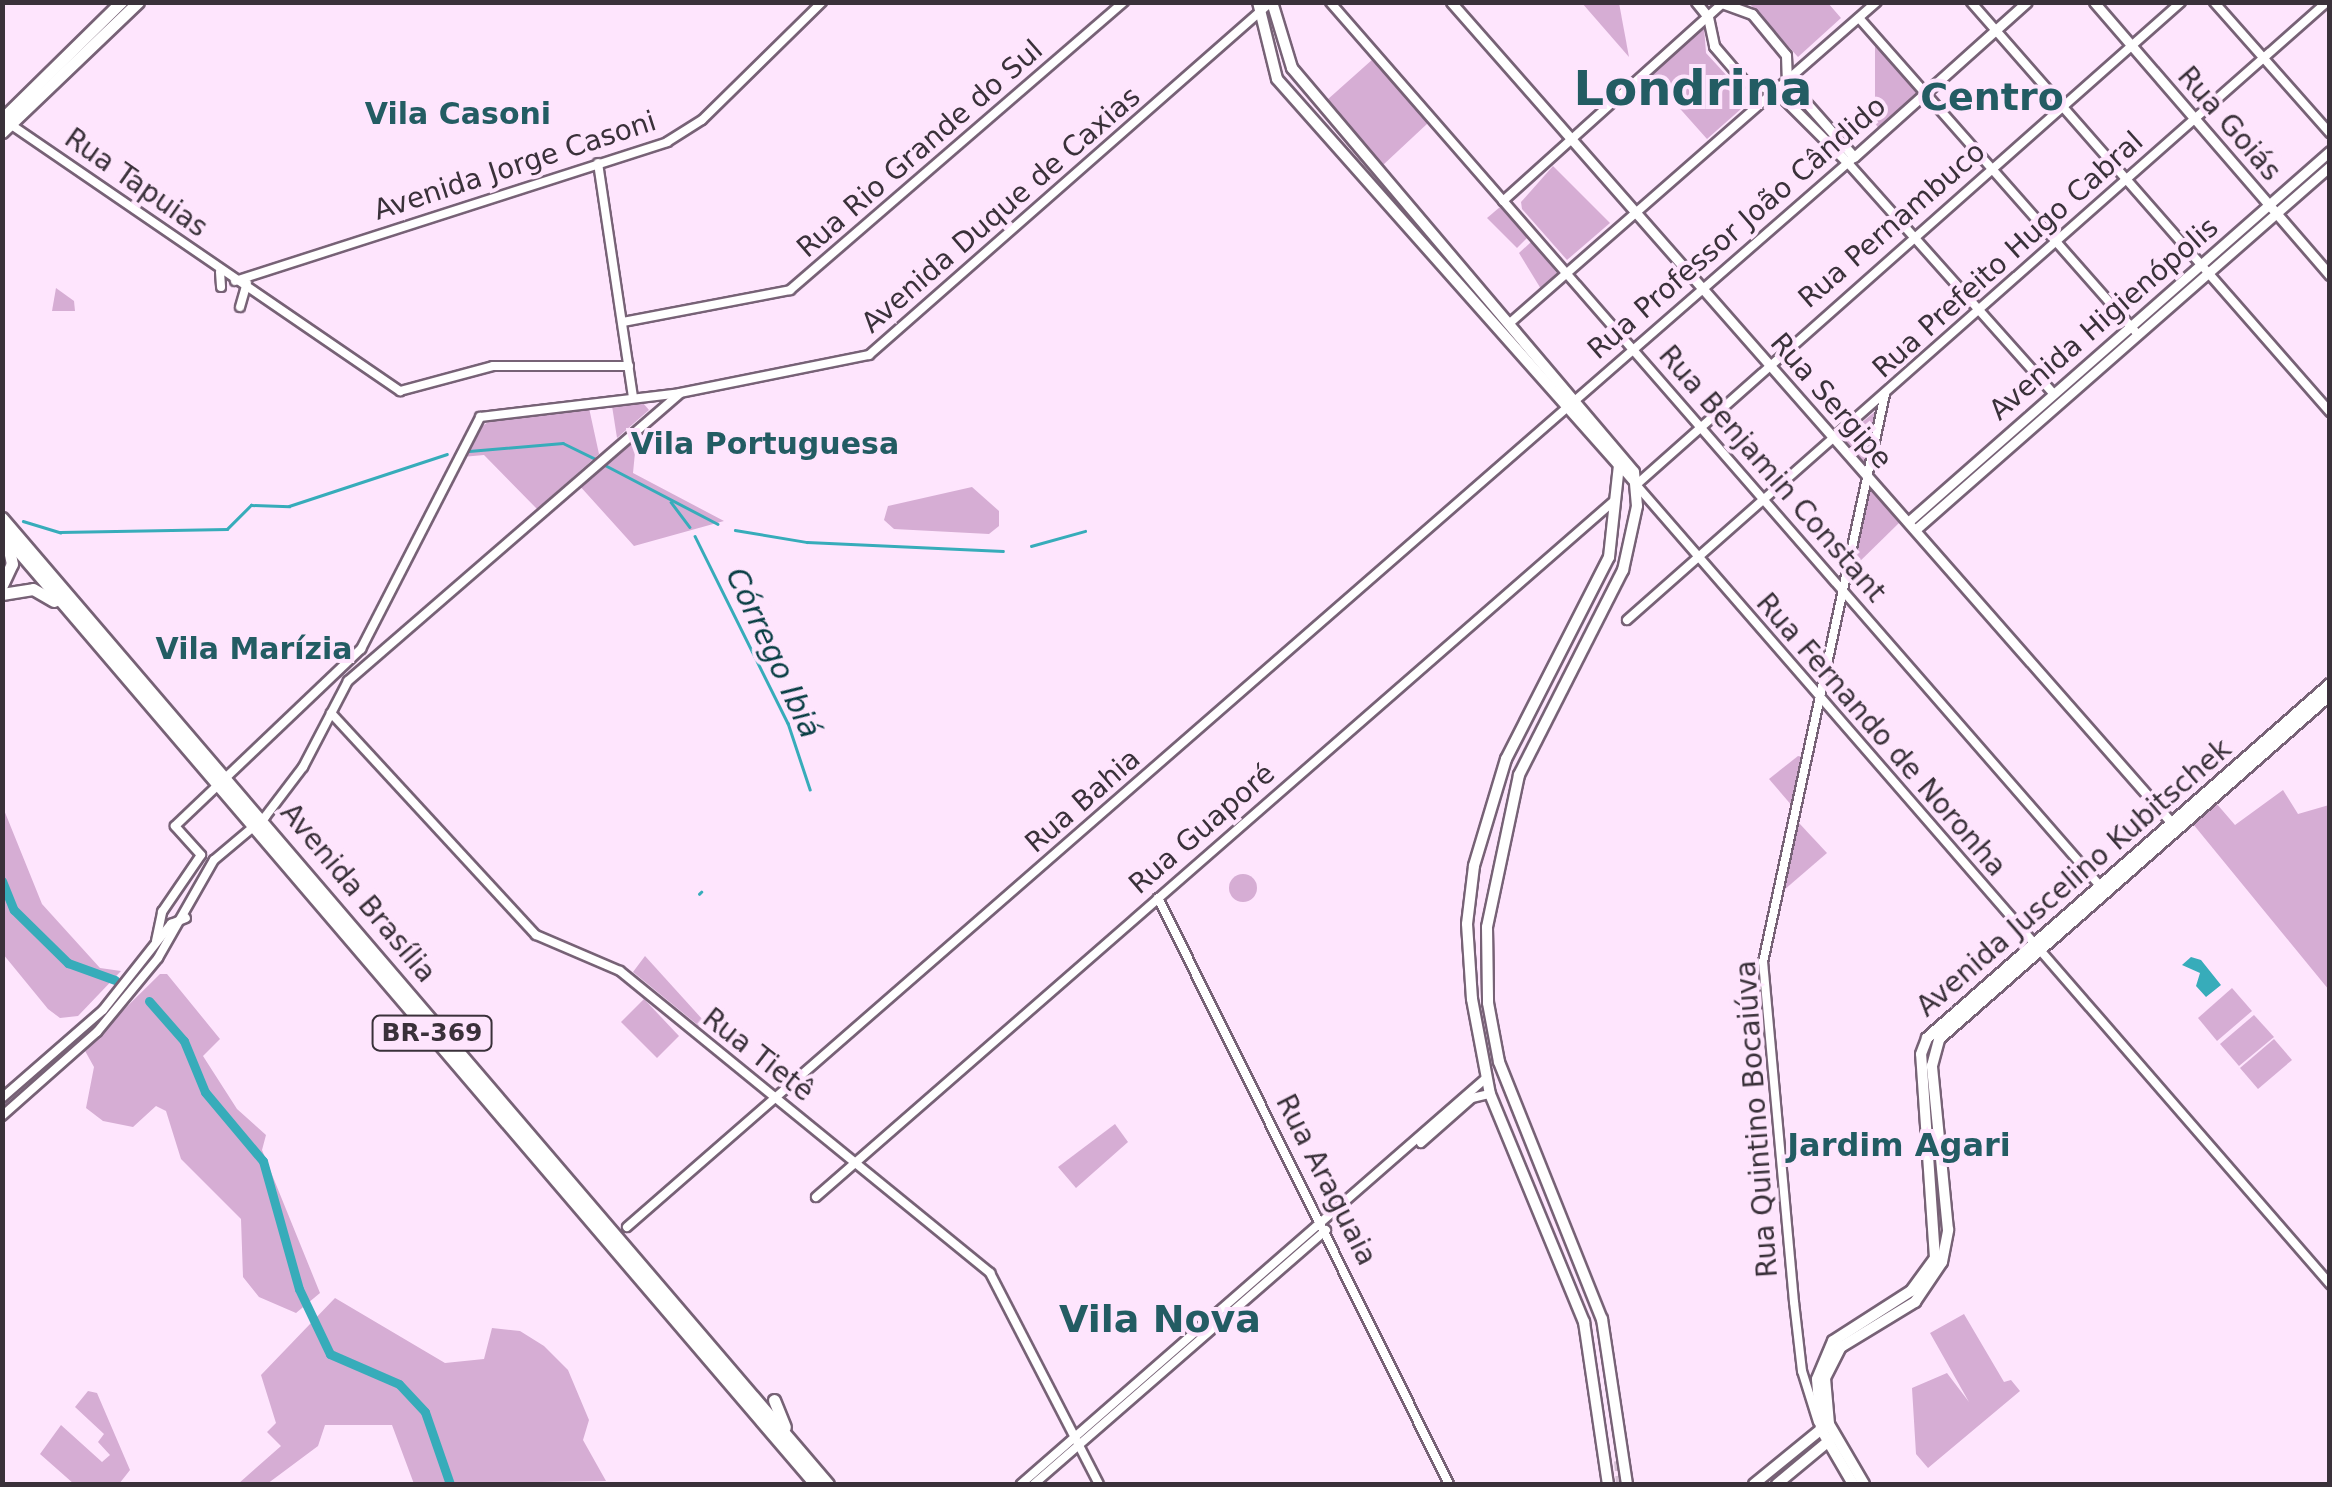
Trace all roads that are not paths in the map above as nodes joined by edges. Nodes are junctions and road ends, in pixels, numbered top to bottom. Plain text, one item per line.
1 (121, 2) edge
2 (138, 2) edge
3 (822, 2) edge
4 (1124, 2) edge
5 (1271, 2) edge
6 (1330, 2) edge
7 (1451, 2) edge
8 (1877, 2) edge
9 (1971, 2) edge
10 (2027, 2) edge
11 (2094, 2) edge
12 (2181, 2) edge
13 (2214, 2) edge
14 (2328, 2) edge
15 (1699, 3) edge
16 (1721, 3) edge
17 (1259, 7) edge
18 (1708, 17) junction
19 (1859, 18) junction
20 (1996, 30) junction
21 (2131, 45) junction
22 (2263, 59) junction
23 (1788, 80) junction
24 (1776, 91) junction
25 (1925, 92) junction
26 (1798, 93) junction
27 (1784, 100) junction
28 (2062, 108) junction
29 (2195, 119) junction
30 (5, 125) edge
31 (2330, 133) edge
32 (1572, 139) junction
33 (1844, 146) junction
34 (2330, 151) edge
35 (1834, 154) junction
36 (1851, 160) junction
37 (598, 163) junction
38 (2330, 166) edge
39 (1992, 168) junction
40 (2126, 181) junction
41 (1503, 201) junction
42 (2272, 209) junction
43 (1636, 213) junction
44 (1916, 236) junction
45 (2057, 241) junction
46 (2199, 265) junction
47 (217, 268) junction
48 (1567, 274) junction
49 (2207, 274) junction
50 (2330, 274) edge
51 (252, 275) junction
52 (235, 282) junction
53 (221, 286) dead end
54 (245, 287) junction
55 (1702, 287) junction
56 (240, 307) dead end
57 (1979, 310) junction
58 (623, 322) junction
59 (1511, 322) junction
60 (2134, 329) junction
61 (1508, 344) junction
62 (1632, 350) junction
63 (1768, 364) junction
64 (630, 366) junction
65 (2052, 392) junction
66 (680, 393) junction
67 (1574, 394) junction
68 (1886, 394) junction
69 (633, 397) junction
70 (1566, 407) junction
71 (2330, 412) edge
72 (1700, 426) junction
73 (1835, 439) junction
74 (1619, 465) junction
75 (1867, 476) junction
76 (1636, 485) junction
77 (1764, 499) junction
78 (1611, 510) junction
79 (1930, 510) junction
80 (2, 518) edge
81 (1911, 526) junction
82 (3, 532) edge
83 (1698, 558) junction
84 (2, 585) edge
85 (1841, 585) junction
86 (2, 594) edge
87 (74, 619) junction
88 (1627, 620) dead end
89 (361, 648) junction
90 (372, 659) junction
91 (337, 674) junction
92 (348, 681) junction
93 (2330, 684) edge
94 (2330, 695) edge
95 (1820, 698) junction
96 (331, 713) junction
97 (226, 784) junction
98 (258, 822) junction
99 (2176, 823) junction
100 (262, 838) junction
101 (268, 856) dead end
102 (2100, 886) junction
103 (1158, 898) junction
104 (186, 918) junction
105 (156, 941) junction
106 (2036, 948) junction
107 (138, 976) junction
108 (116, 1002) junction
109 (403, 1015) dead end
110 (426, 1026) junction
111 (1486, 1078) junction
112 (1490, 1094) junction
113 (2, 1098) edge
114 (777, 1098) junction
115 (2, 1116) edge
116 (522, 1136) junction
117 (1422, 1143) dead end
118 (857, 1161) junction
119 (538, 1168) dead end
120 (816, 1197) dead end
121 (1324, 1226) junction
122 (627, 1227) dead end
123 (2330, 1284) edge
124 (692, 1350) dead end
125 (718, 1364) junction
126 (774, 1400) dead end
127 (1824, 1427) junction
128 (1831, 1440) junction
129 (1076, 1442) junction
130 (794, 1444) junction
131 (814, 1484) edge
132 (828, 1484) edge
133 (1020, 1484) edge
134 (1034, 1484) edge
135 (1099, 1484) edge
136 (1449, 1484) edge
137 (1608, 1484) edge
138 (1627, 1484) edge
139 (1754, 1484) edge
140 (1777, 1484) edge
141 (1853, 1484) edge
142 (1864, 1484) edge

1 - 30 highway
2 - 30 highway
3 - 37 street, Avenida Jorge Casoni
4 - 58 street, Rua Rio Grande do Sul
5 - 17 street, Avenida Duque de Caxias
5 - 59 main road
6 - 41 street, Rua Benjamin Constant
7 - 32 main road, Rua Sergipe
8 - 19 street
9 - 20 street
10 - 20 main road, Rua Professor João Cândido
11 - 21 main road, Rua Goiás
12 - 21 street, Rua Pernambuco
13 - 22 street
14 - 22 street, Rua Prefeito Hugo Cabral
15 - 18 main road
16 - 18 street
16 - 23 main road
17 - 61 main road
17 - 66 street, Avenida Duque de Caxias
18 - 24 main road
18 - 32 street
19 - 23 street
19 - 25 street
20 - 25 main road, Rua Professor João Cândido
20 - 28 street
21 - 28 street, Rua Pernambuco
21 - 29 main road, Rua Goiás
22 - 29 street, Rua Prefeito Hugo Cabral
22 - 31 street
23 - 24 street
23 - 26 main road
24 - 27 main road
24 - 43 street
25 - 36 main road, Rua Professor João Cândido
25 - 39 street
26 - 27 main road
26 - 33 main road
27 - 35 main road
28 - 39 street, Rua Pernambuco
28 - 40 street
29 - 40 street, Rua Prefeito Hugo Cabral
29 - 42 main road, Rua Goiás
30 - 47 street, Rua Tapuias
32 - 41 street
32 - 43 main road, Rua Sergipe
33 - 35 main road
33 - 36 main road
34 - 42 main road, Avenida Higienópolis
35 - 36 main road
36 - 44 street
36 - 55 street, Rua Professor João Cândido
37 - 51 street, Avenida Jorge Casoni
37 - 58 street
38 - 42 main road, Avenida Higienópolis
39 - 44 street, Rua Pernambuco
39 - 45 street
40 - 45 street, Rua Prefeito Hugo Cabral
40 - 46 street
41 - 48 street, Rua Benjamin Constant
42 - 46 main road, Avenida Higienópolis
42 - 49 main road, Avenida Higienópolis
42 - 50 main road, Rua Goiás
43 - 48 street
43 - 55 main road, Rua Sergipe
44 - 57 street
44 - 63 street, Rua Pernambuco
45 - 57 street, Rua Prefeito Hugo Cabral
45 - 60 street
46 - 49 street
46 - 60 main road, Avenida Higienópolis
47 - 52 street, Rua Tapuias
47 - 53 street
48 - 59 street
48 - 62 street, Rua Benjamin Constant
49 - 60 main road, Avenida Higienópolis
49 - 71 street
51 - 52 street, Avenida Jorge Casoni
51 - 54 street
52 - 54 street, Rua Tapuias
54 - 56 street
54 - 64 street, Rua Tapuias
55 - 62 street, Rua Professor João Cândido
55 - 63 main road, Rua Sergipe
57 - 65 street
57 - 68 street, Rua Prefeito Hugo Cabral
58 - 64 street
59 - 67 main road
60 - 65 main road, Avenida Higienópolis
60 - 79 main road, Avenida Higienópolis
61 - 67 main road
61 - 70 main road
62 - 67 street, Rua Professor João Cândido
62 - 72 street, Rua Benjamin Constant
63 - 72 street, Rua Pernambuco
63 - 73 main road, Rua Sergipe
64 - 69 street
65 - 79 main road, Avenida Higienópolis
66 - 69 street
66 - 90 street, Avenida Duque de Caxias
67 - 70 street, Rua Professor João Cândido
67 - 76 main road
68 - 73 street, Rua Prefeito Hugo Cabral
68 - 75 street, Rua Quintino Bocaiúva
69 - 89 street
70 - 74 main road
70 - 114 street, Rua Bahia
72 - 76 street, Rua Pernambuco
72 - 77 street, Rua Benjamin Constant
73 - 75 main road, Rua Sergipe
73 - 77 street, Rua Prefeito Hugo Cabral
74 - 76 street, Rua Fernando de Noronha
74 - 78 main road
75 - 81 main road, Rua Sergipe
75 - 85 street, Rua Quintino Bocaiúva
76 - 83 street, Rua Fernando de Noronha
76 - 138 main road
77 - 83 street, Rua Prefeito Hugo Cabral
77 - 85 street, Rua Benjamin Constant
78 - 103 street, Rua Guaporé
78 - 111 main road
79 - 81 main road, Avenida Higienópolis
80 - 97 highway, Avenida Brasília / BR-369
81 - 99 main road, Rua Sergipe
82 - 84 highway
82 - 87 highway, Avenida Brasília / BR-369
83 - 88 street, Rua Prefeito Hugo Cabral
83 - 95 street, Rua Fernando de Noronha
85 - 95 street, Rua Quintino Bocaiúva
85 - 102 street, Rua Benjamin Constant
86 - 87 highway
87 - 97 highway, Avenida Brasília / BR-369
89 - 90 street
89 - 91 street
90 - 92 street, Avenida Duque de Caxias
91 - 92 street
91 - 97 street
92 - 96 street, Avenida Duque de Caxias
93 - 99 main road, Avenida Juscelino Kubitschek
94 - 99 main road, Avenida Juscelino Kubitschek
95 - 106 street, Rua Fernando de Noronha
95 - 127 street, Rua Quintino Bocaiúva
96 - 98 street, Avenida Duque de Caxias
96 - 114 street, Rua Tietê
97 - 98 highway, Avenida Brasília / BR-369
97 - 105 street
98 - 100 highway, Avenida Brasília / BR-369
98 - 104 street, Avenida Duque de Caxias
98 - 130 highway, Avenida Brasília / BR-369
99 - 102 main road, Avenida Juscelino Kubitschek
99 - 106 main road, Avenida Juscelino Kubitschek
100 - 101 highway
100 - 110 highway, Avenida Brasília / BR-369
102 - 106 main road, Avenida Juscelino Kubitschek
103 - 118 street, Rua Guaporé
103 - 121 street, Rua Araguaia
104 - 105 street
104 - 107 street, Avenida Duque de Caxias
105 - 107 street
106 - 123 street, Rua Fernando de Noronha
106 - 127 main road, Avenida Juscelino Kubitschek
107 - 108 street
108 - 113 street
108 - 115 street
109 - 110 highway
110 - 116 highway, Avenida Brasília / BR-369
111 - 112 main road
111 - 121 street
112 - 117 street
112 - 137 main road
114 - 118 street, Rua Tietê
114 - 122 street, Rua Bahia
116 - 119 highway
116 - 125 highway, Avenida Brasília / BR-369
118 - 120 street, Rua Guaporé
118 - 129 street, Rua Tietê
121 - 129 street
121 - 136 street, Rua Araguaia
124 - 125 highway
125 - 131 highway, Avenida Brasília / BR-369
126 - 130 highway
127 - 128 main road, Avenida Juscelino Kubitschek
127 - 139 main road
128 - 140 main road
128 - 141 main road
128 - 142 main road
129 - 133 street
129 - 134 street
129 - 135 street, Rua Tietê
130 - 132 highway, Avenida Brasília / BR-369

